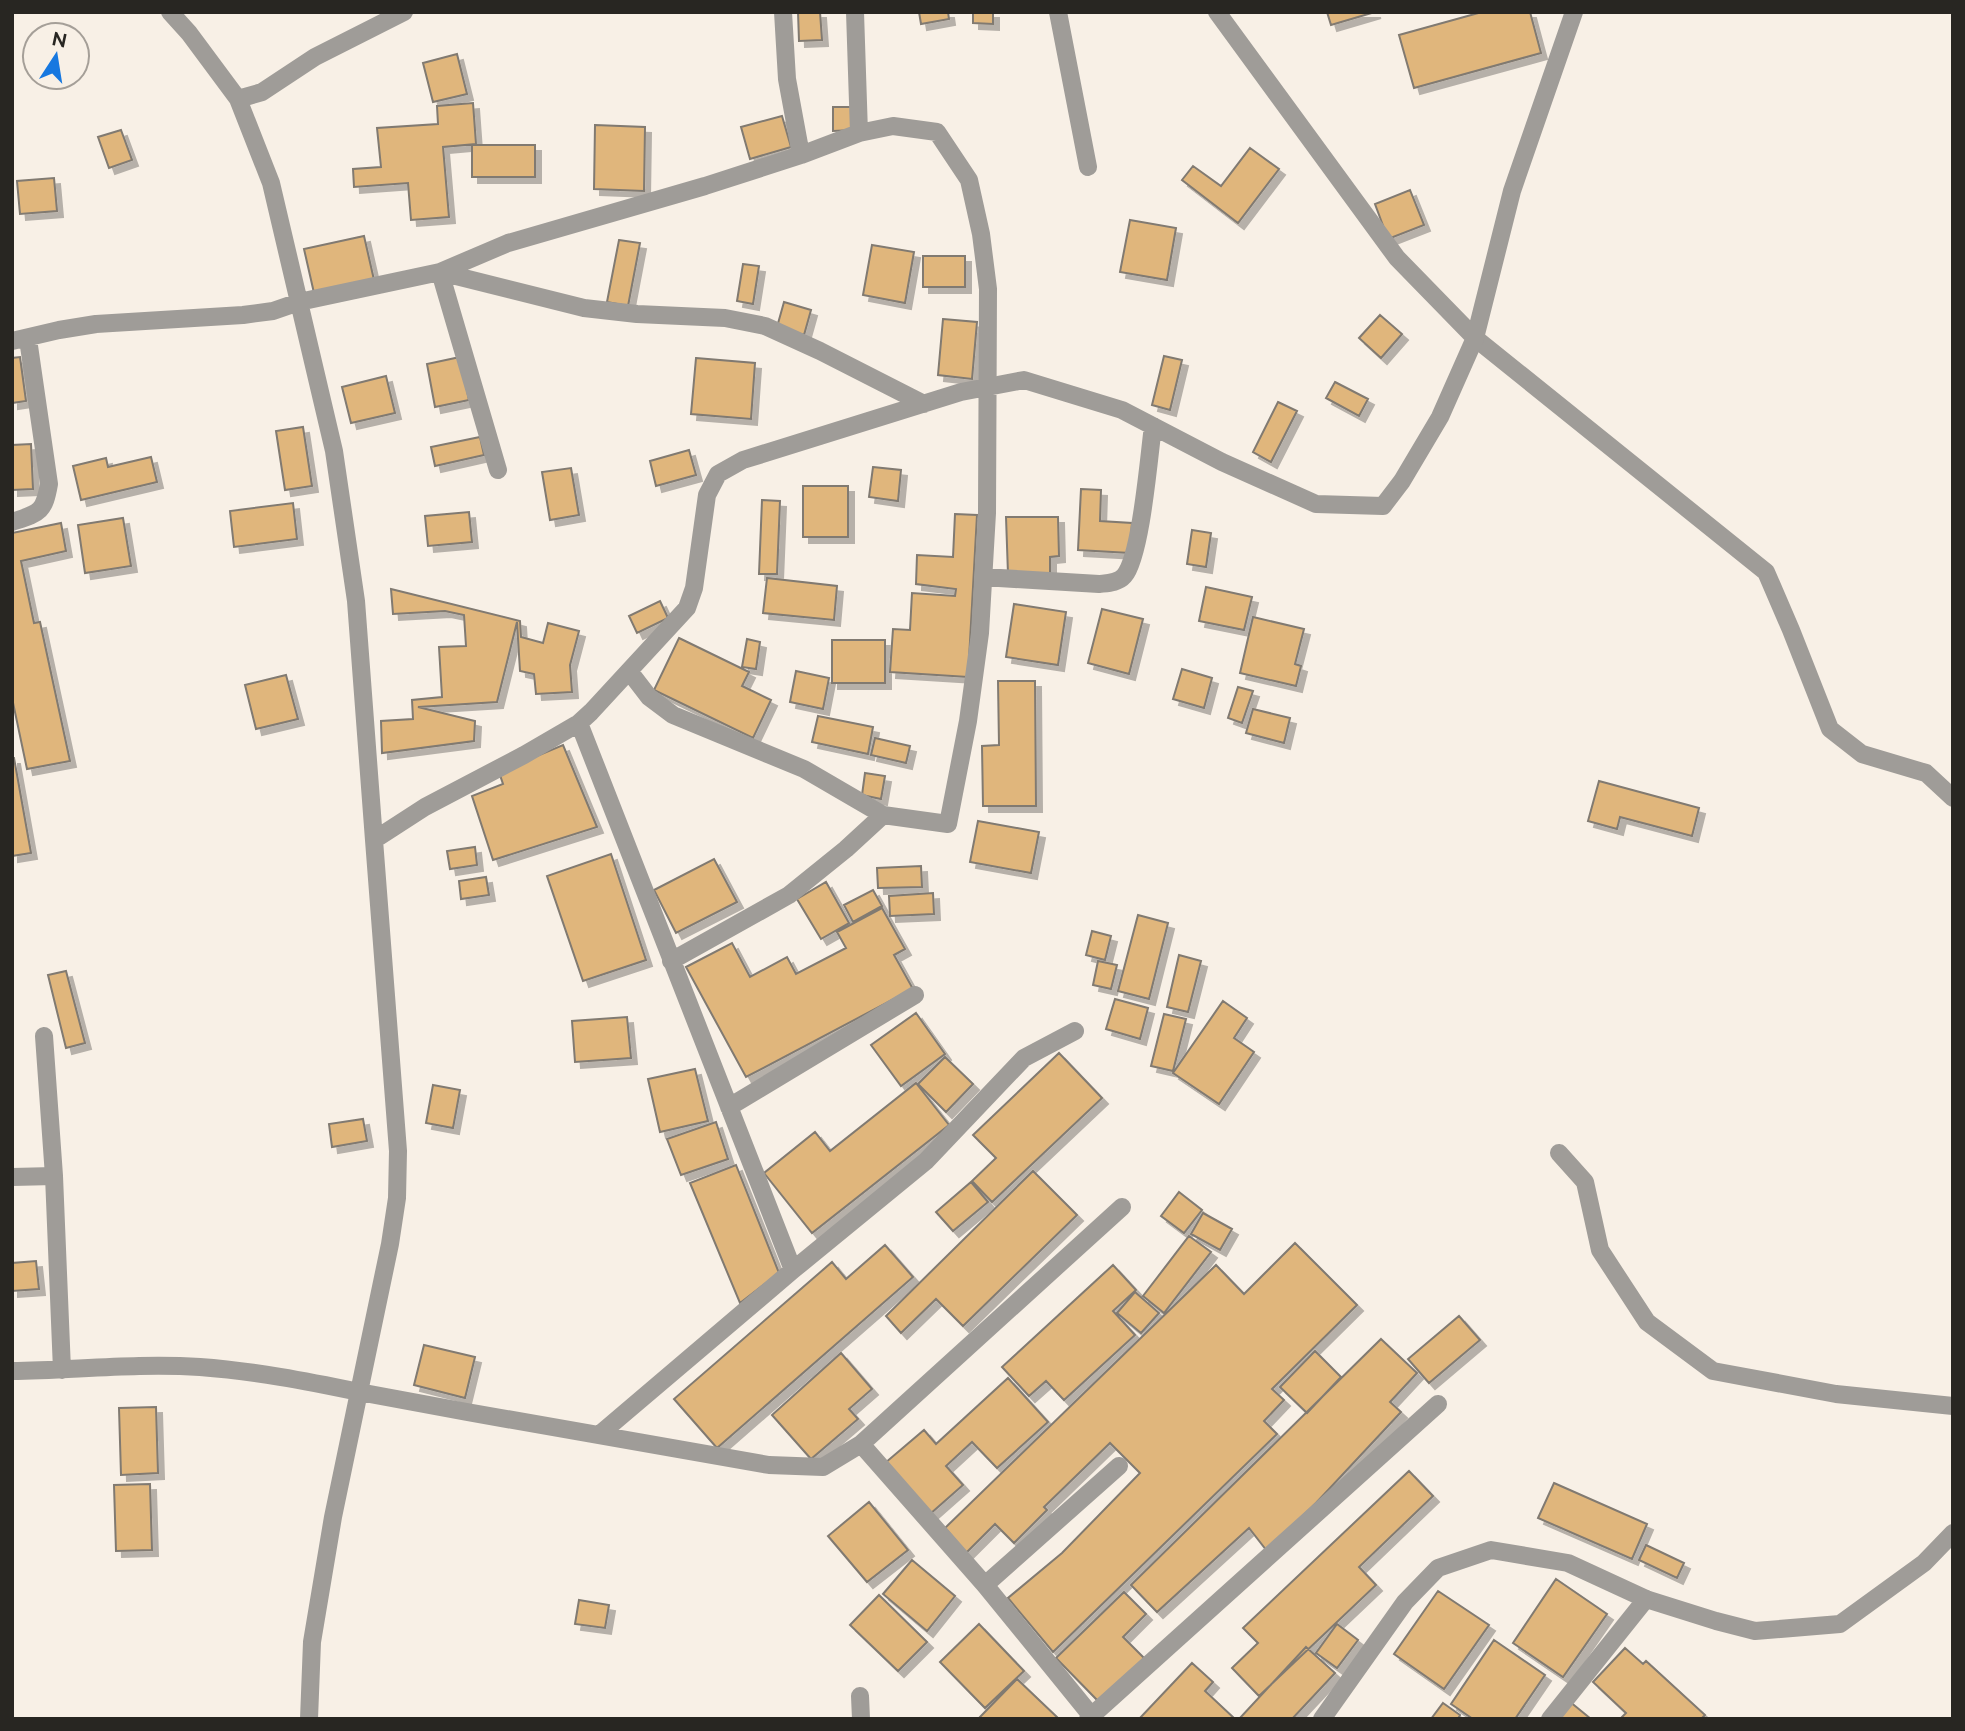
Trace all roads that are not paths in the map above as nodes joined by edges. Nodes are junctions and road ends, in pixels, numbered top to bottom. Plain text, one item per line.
1 (170, 12) edge
2 (404, 12) edge
3 (783, 12) edge
4 (855, 12) edge
5 (1058, 12) edge
6 (1217, 12) edge
7 (1574, 12) edge
8 (238, 99) junction
9 (859, 132) junction
10 (801, 155) junction
11 (1088, 167) dead end
12 (440, 272) junction
13 (299, 302) junction
14 (1475, 338) junction
15 (20, 340) edge
16 (989, 387) junction
17 (924, 404) junction
18 (1153, 426) junction
19 (498, 470) dead end
20 (12, 522) edge
21 (983, 577) junction
22 (629, 671) junction
23 (579, 723) junction
24 (1953, 797) edge
25 (883, 816) junction
26 (374, 840) junction
27 (671, 961) junction
28 (915, 995) dead end
29 (1075, 1031) dead end
30 (44, 1035) dead end
31 (729, 1107) junction
32 (1559, 1153) dead end
33 (54, 1176) junction
34 (12, 1177) edge
35 (1122, 1207) dead end
36 (793, 1270) junction
37 (62, 1370) junction
38 (12, 1371) edge
39 (359, 1392) junction
40 (1438, 1404) dead end
41 (1953, 1406) edge
42 (600, 1434) junction
43 (861, 1444) junction
44 (1119, 1465) dead end
45 (1953, 1533) edge
46 (985, 1585) junction
47 (1646, 1599) junction
48 (860, 1696) dead end
49 (1091, 1718) edge
50 (309, 1719) edge
51 (861, 1719) edge
52 (1322, 1719) edge
53 (1550, 1719) edge

1 - 8 street
2 - 8 street
3 - 10 street
4 - 9 street
5 - 11 street
6 - 14 street
7 - 14 street
8 - 13 street
9 - 10 street
9 - 16 street
10 - 12 street
12 - 13 street
12 - 17 street
12 - 19 street
13 - 15 street
13 - 26 street
14 - 18 street
14 - 24 street
15 - 20 street
16 - 17 street
16 - 18 street
16 - 21 street
17 - 22 street
18 - 21 street
21 - 25 street
22 - 23 street
22 - 25 street
23 - 26 street
23 - 27 street
25 - 27 street
26 - 39 street
27 - 31 street
28 - 31 street
29 - 36 street
30 - 33 street
31 - 36 street
32 - 41 street
33 - 34 street
33 - 37 street
35 - 43 street
36 - 42 street
37 - 38 street
37 - 39 street
39 - 42 street
39 - 50 street
40 - 49 street
42 - 43 street
43 - 46 street
44 - 46 street
45 - 47 street
46 - 49 street
47 - 52 street
47 - 53 street
48 - 51 street

